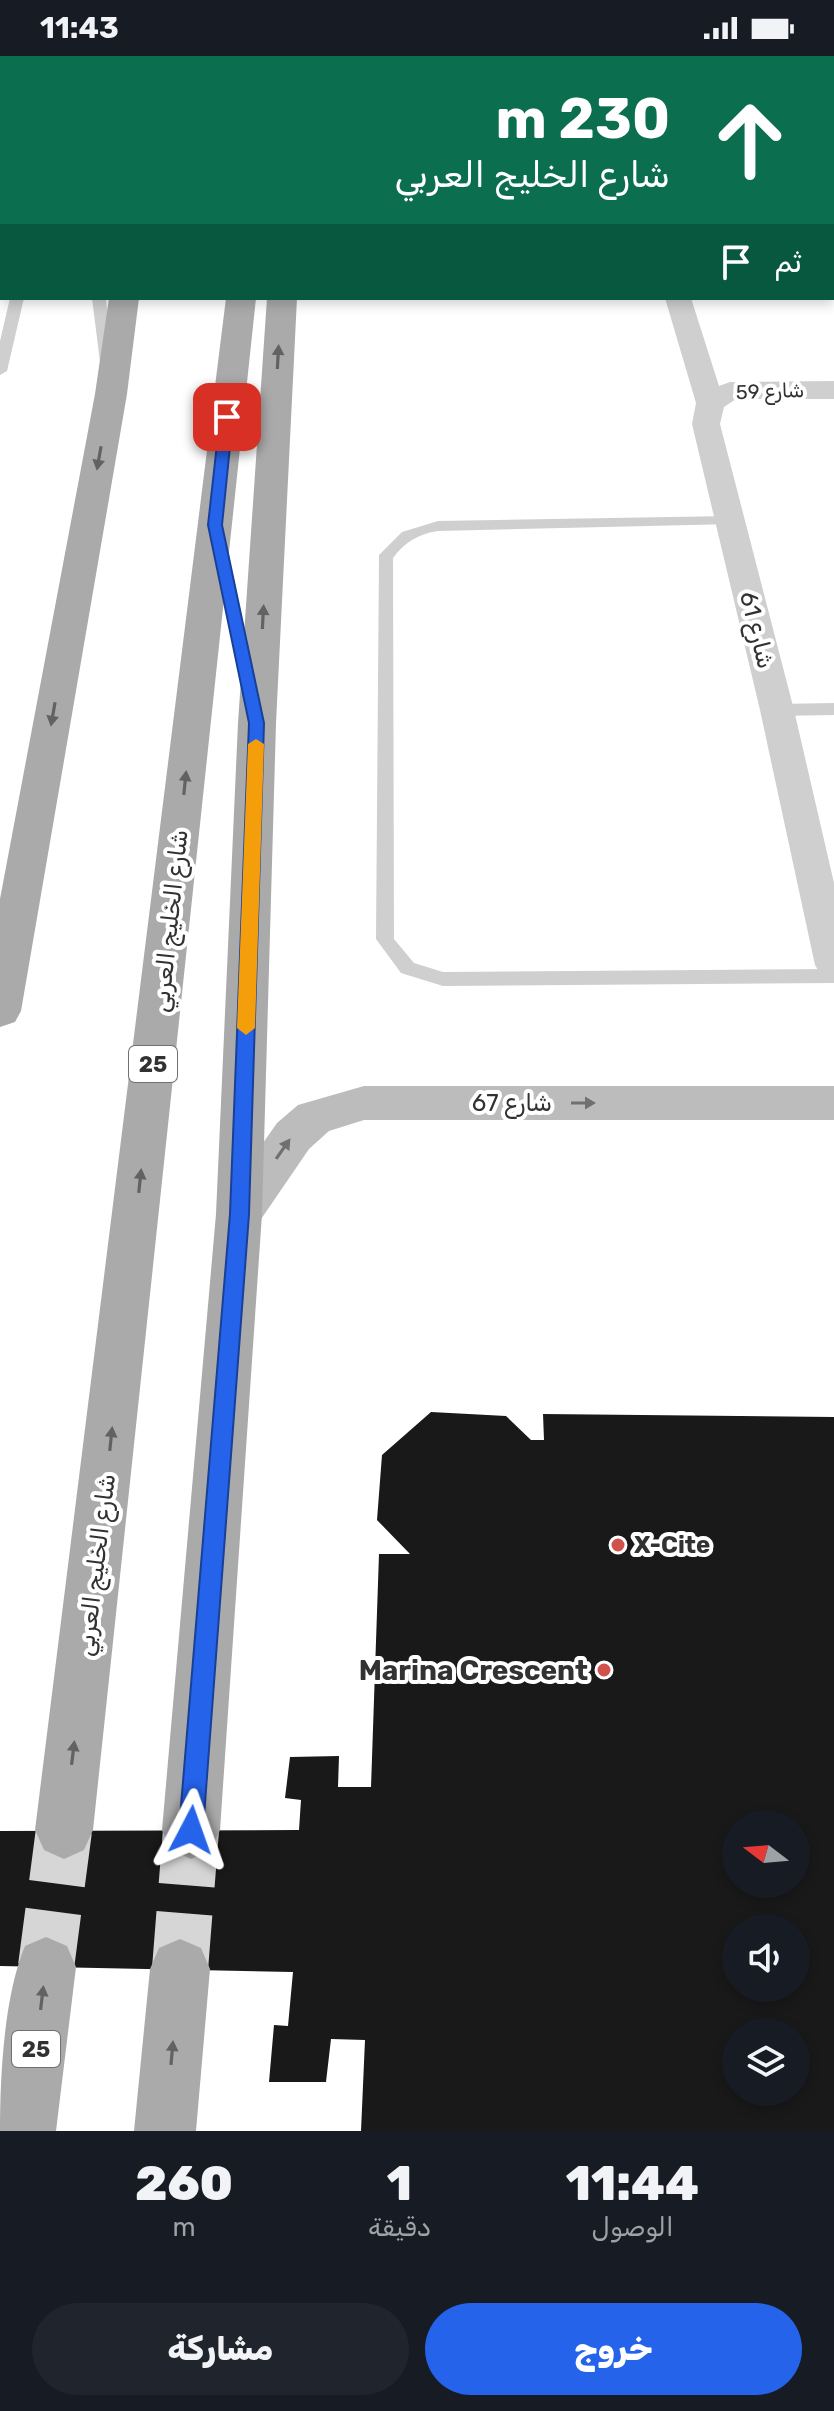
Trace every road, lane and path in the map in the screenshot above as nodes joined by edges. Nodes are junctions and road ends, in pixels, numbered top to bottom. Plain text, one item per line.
1 (17, 300) edge
2 (99, 300) edge
3 (124, 300) edge
4 (241, 300) edge
5 (274, 300) edge
6 (282, 300) edge
7 (679, 300) edge
8 (0, 371) edge
9 (230, 390) junction
10 (834, 390) edge
11 (111, 394) junction
12 (710, 403) junction
13 (729, 521) junction
14 (215, 525) junction
15 (834, 709) edge
16 (777, 710) junction
17 (257, 723) junction
18 (834, 965) edge
19 (834, 976) edge
20 (0, 1011) edge
21 (834, 1103) edge
22 (239, 1214) junction
23 (64, 1830) tunnel mouth
24 (191, 1830) tunnel mouth
25 (46, 1967) tunnel mouth
26 (180, 1969) tunnel mouth
27 (25, 2131) edge
28 (165, 2131) edge

1 - 8 lane
2 - 11 lane
3 - 11 main road
4 - 9 main road, شارع الخليج العربي / 25
5 - 9 main road
17 -> 6 main road
7 - 12 street, شارع 61
9 - 14 main road, شارع الخليج العربي / 25
10 - 12 street, شارع 59
11 -> 20 main road
12 - 13 street, شارع 61
13 - 16 street, شارع 61
13 - 19 lane
14 - 17 main road
23 -> 14 main road, شارع الخليج العربي / 25
15 - 16 lane
16 - 18 street, شارع 61
17 - 22 main road
22 -> 21 street, شارع 67
22 - 24 main road
27 -> 25 main road, 25
28 -> 26 main road

